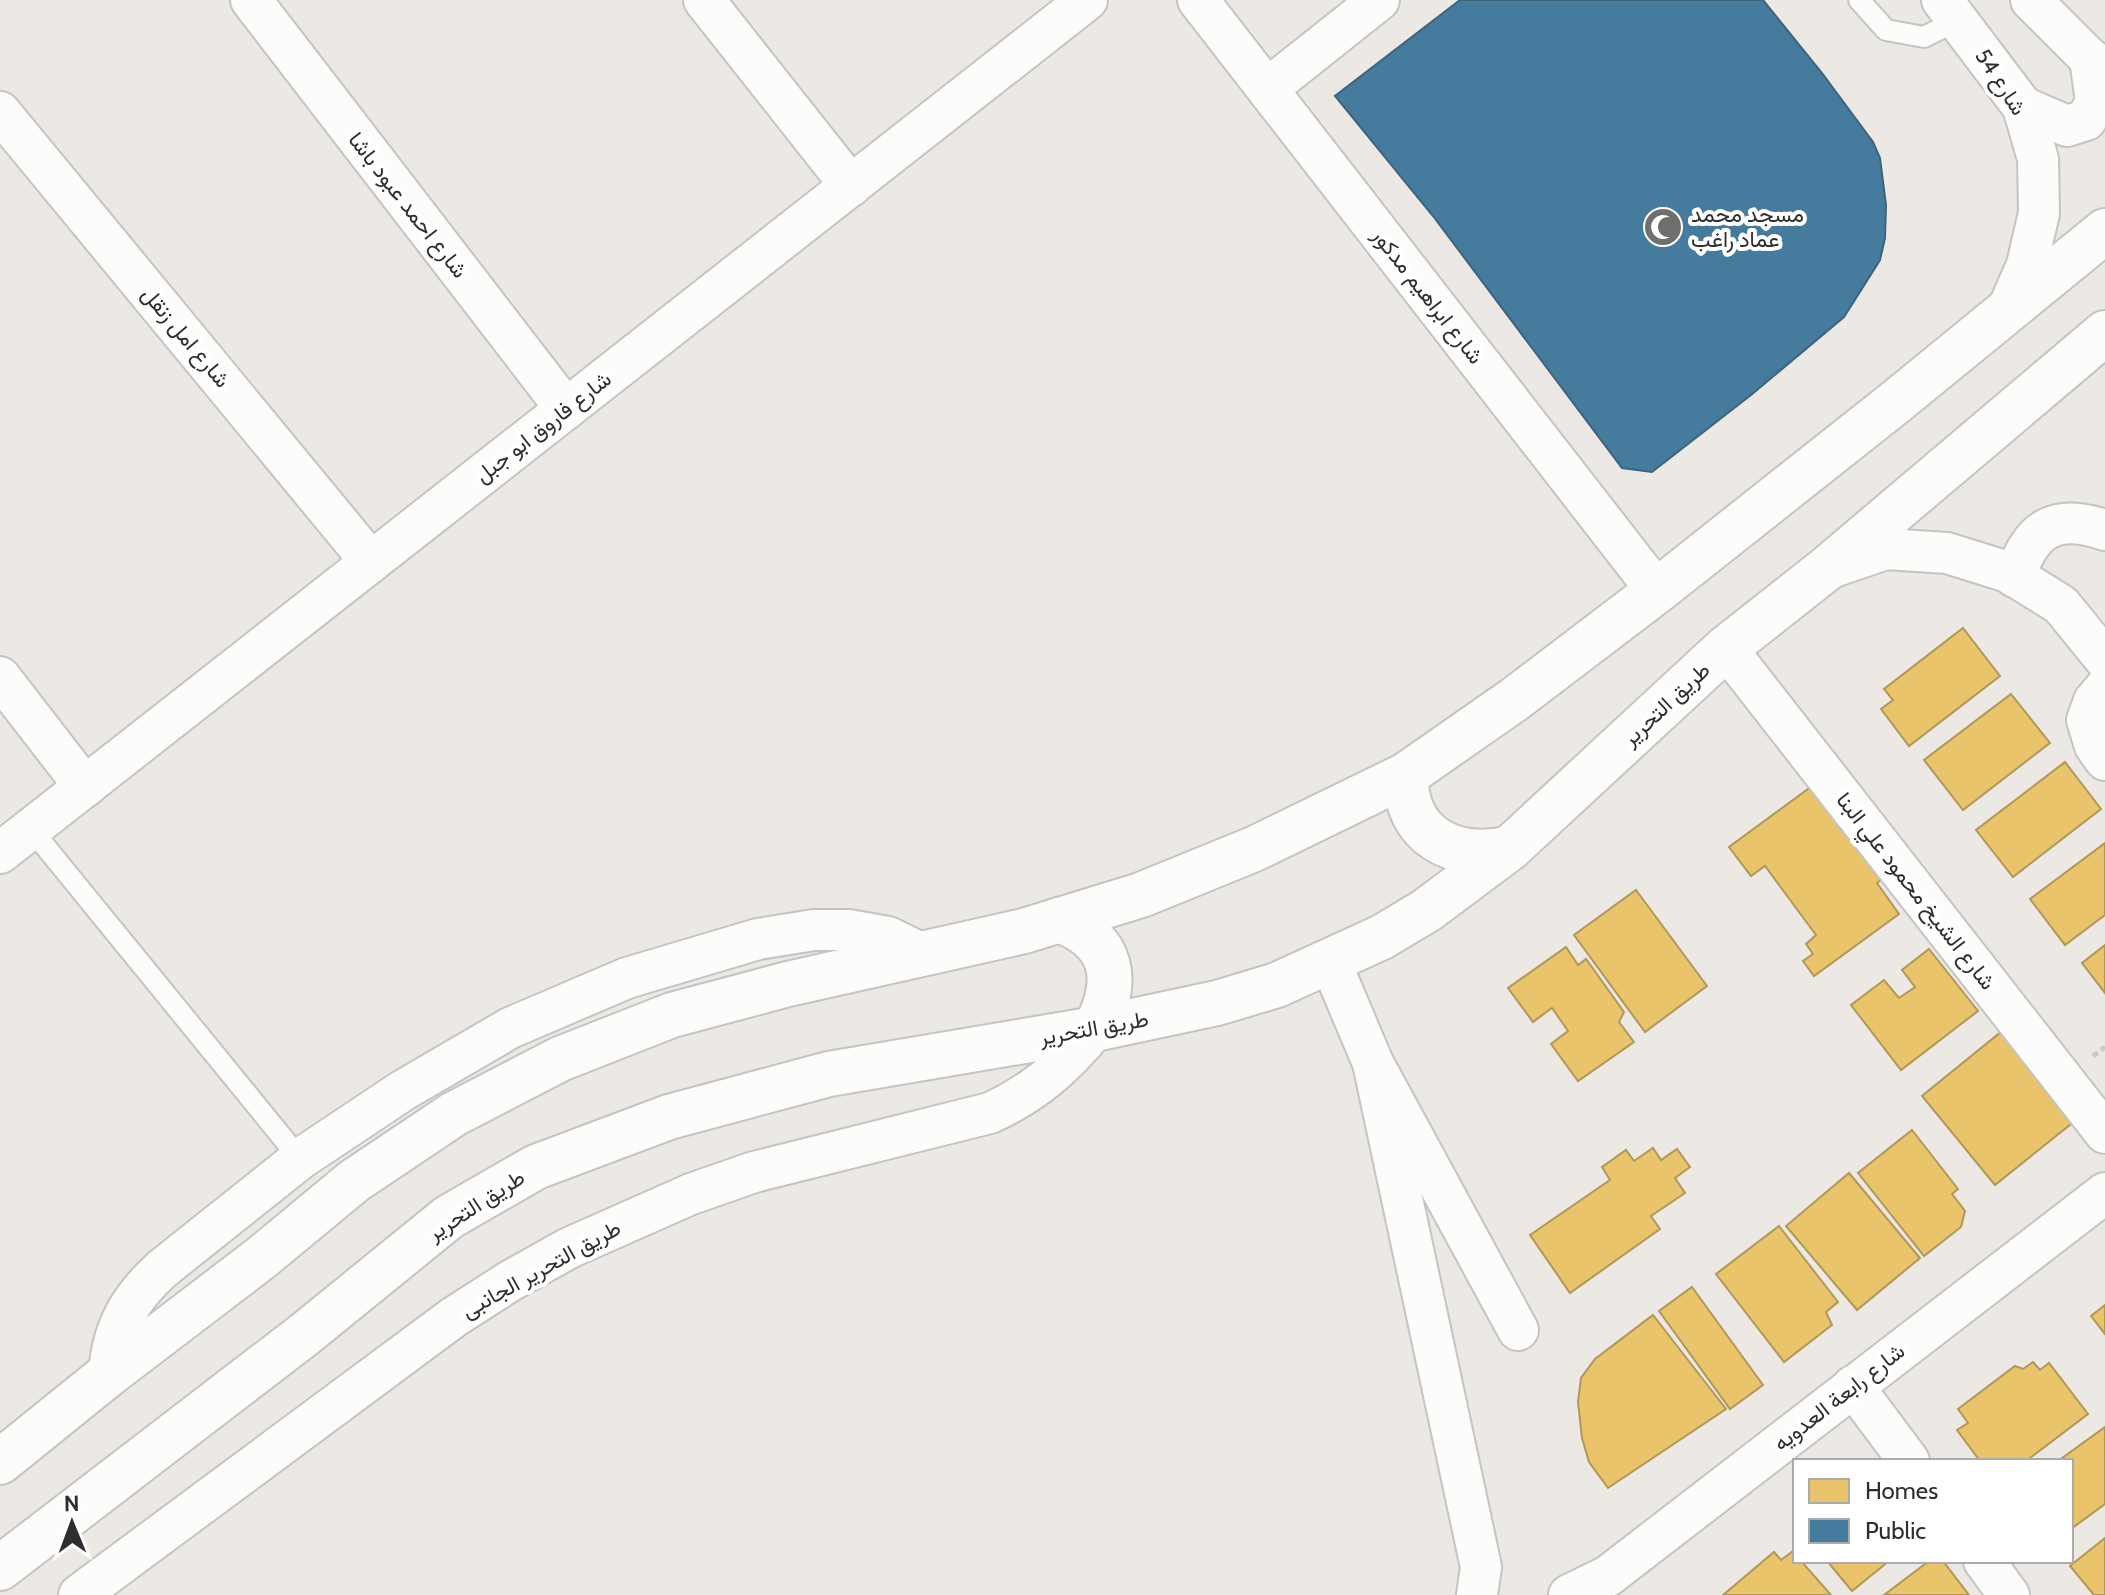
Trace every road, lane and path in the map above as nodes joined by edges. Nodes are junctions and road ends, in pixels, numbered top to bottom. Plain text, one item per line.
1 (251, 0) edge
2 (704, 0) edge
3 (1087, 0) edge
4 (1198, 0) edge
5 (1379, 0) edge
6 (1859, 0) edge
7 (2031, 0) edge
8 (1950, 10) edge
9 (2097, 64) edge
10 (1267, 89) junction
11 (2023, 107) junction
12 (0, 112) edge
13 (851, 186) junction
14 (2105, 231) edge
15 (2006, 313) junction
16 (2105, 333) edge
17 (566, 409) junction
18 (2105, 530) edge
19 (371, 562) junction
20 (1825, 570) junction
21 (2015, 577) junction
22 (1657, 591) junction
23 (1726, 648) junction
24 (2105, 659) edge
25 (0, 677) edge
26 (2105, 688) edge
27 (2105, 760) edge
28 (1406, 775) junction
29 (85, 787) junction
30 (31, 829) junction
31 (1510, 848) junction
32 (0, 853) edge
33 (1059, 920) junction
34 (923, 954) junction
35 (1330, 961) junction
36 (1095, 1029) junction
37 (1373, 1063) junction
38 (2105, 1133) edge
39 (300, 1159) junction
40 (2105, 1193) edge
41 (1518, 1330) dead end
42 (109, 1374) junction
43 (1853, 1386) junction
44 (1908, 1459) edge
45 (0, 1462) edge
46 (1985, 1563) edge
47 (0, 1568) edge
48 (124, 1581) edge
49 (1615, 1585) edge
50 (79, 1595) edge
51 (1477, 1595) edge
52 (1569, 1595) edge
53 (2009, 1595) edge

1 - 17 street, شارع احمد عبود باشا
2 - 13 street
3 - 13 street, شارع فاروق ابو جبل
4 - 10 street, شارع ابراهيم مدكور
5 - 10 street
6 - 8 lane
7 - 9 street
8 - 11 street, شارع 54
9 - 11 street
10 - 22 street, شارع ابراهيم مدكور
11 - 15 street, شارع 54
12 - 19 street, شارع امل زنقل
13 - 17 street, شارع فاروق ابو جبل
14 - 15 street
15 - 22 street
16 - 20 street, طريق التحرير
17 - 19 street, شارع فاروق ابو جبل
18 - 21 street
19 - 29 street, شارع فاروق ابو جبل
20 - 21 street
20 - 23 street, طريق التحرير
21 - 24 street
22 - 28 street
23 - 31 street, طريق التحرير
23 - 38 street, شارع الشيخ محمود علي البنا
25 - 29 street
26 - 27 street
28 - 31 street
28 - 33 street
29 - 30 street, شارع فاروق ابو جبل
30 - 32 street, شارع فاروق ابو جبل
30 - 39 lane
31 - 35 street, طريق التحرير
33 - 34 street
33 - 36 street
34 - 39 street
34 - 42 street
35 - 36 street, طريق التحرير
35 - 37 street
36 - 47 street, طريق التحرير
36 - 48 street, طريق التحرير الجانبى
37 - 41 street
37 - 51 street
39 - 42 street
40 - 43 street, شارع رابعة العدويه
42 - 45 street
43 - 44 street
43 - 49 street, شارع رابعة العدويه
46 - 53 street
48 - 50 street, طريق التحرير الجانبى
49 - 52 street, شارع رابعة العدويه

